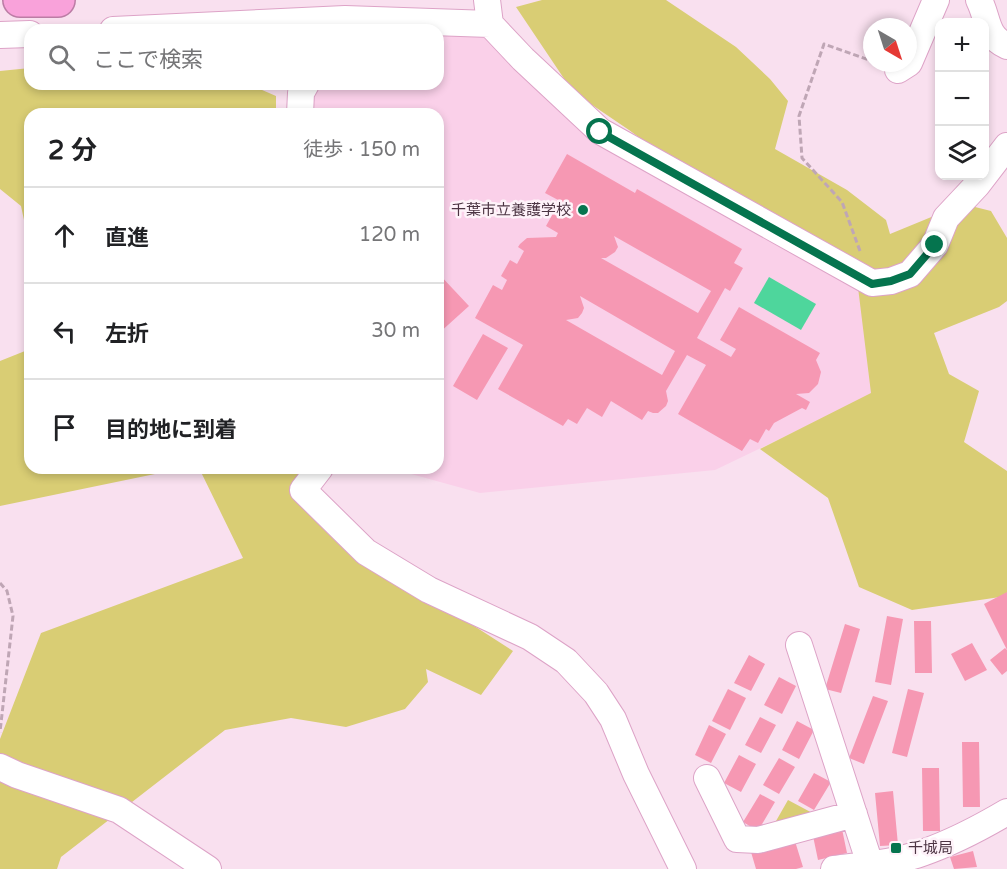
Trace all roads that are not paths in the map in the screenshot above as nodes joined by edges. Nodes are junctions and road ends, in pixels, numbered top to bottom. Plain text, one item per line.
1 (20, 0) edge
2 (58, 0) edge
3 (936, 0) edge
4 (979, 0) edge
5 (489, 12) edge
6 (352, 24) edge
7 (24, 34) edge
8 (0, 35) edge
9 (917, 44) edge
10 (1007, 46) edge
11 (303, 90) edge
12 (300, 108) edge
13 (1007, 146) edge
14 (315, 474) edge
15 (799, 645) dead end
16 (0, 767) edge
17 (707, 778) dead end
18 (854, 814) junction
19 (1002, 823) edge
20 (205, 867) edge
21 (867, 867) edge
22 (683, 869) edge
23 (834, 869) edge

1 - 2 highway
3 - 9 street
4 - 10 street
5 - 6 street
5 - 13 street
7 - 8 street
11 - 12 street
14 - 22 street
15 - 18 street
16 - 20 street
17 - 18 street
18 - 21 street
19 - 21 street
21 - 23 street

